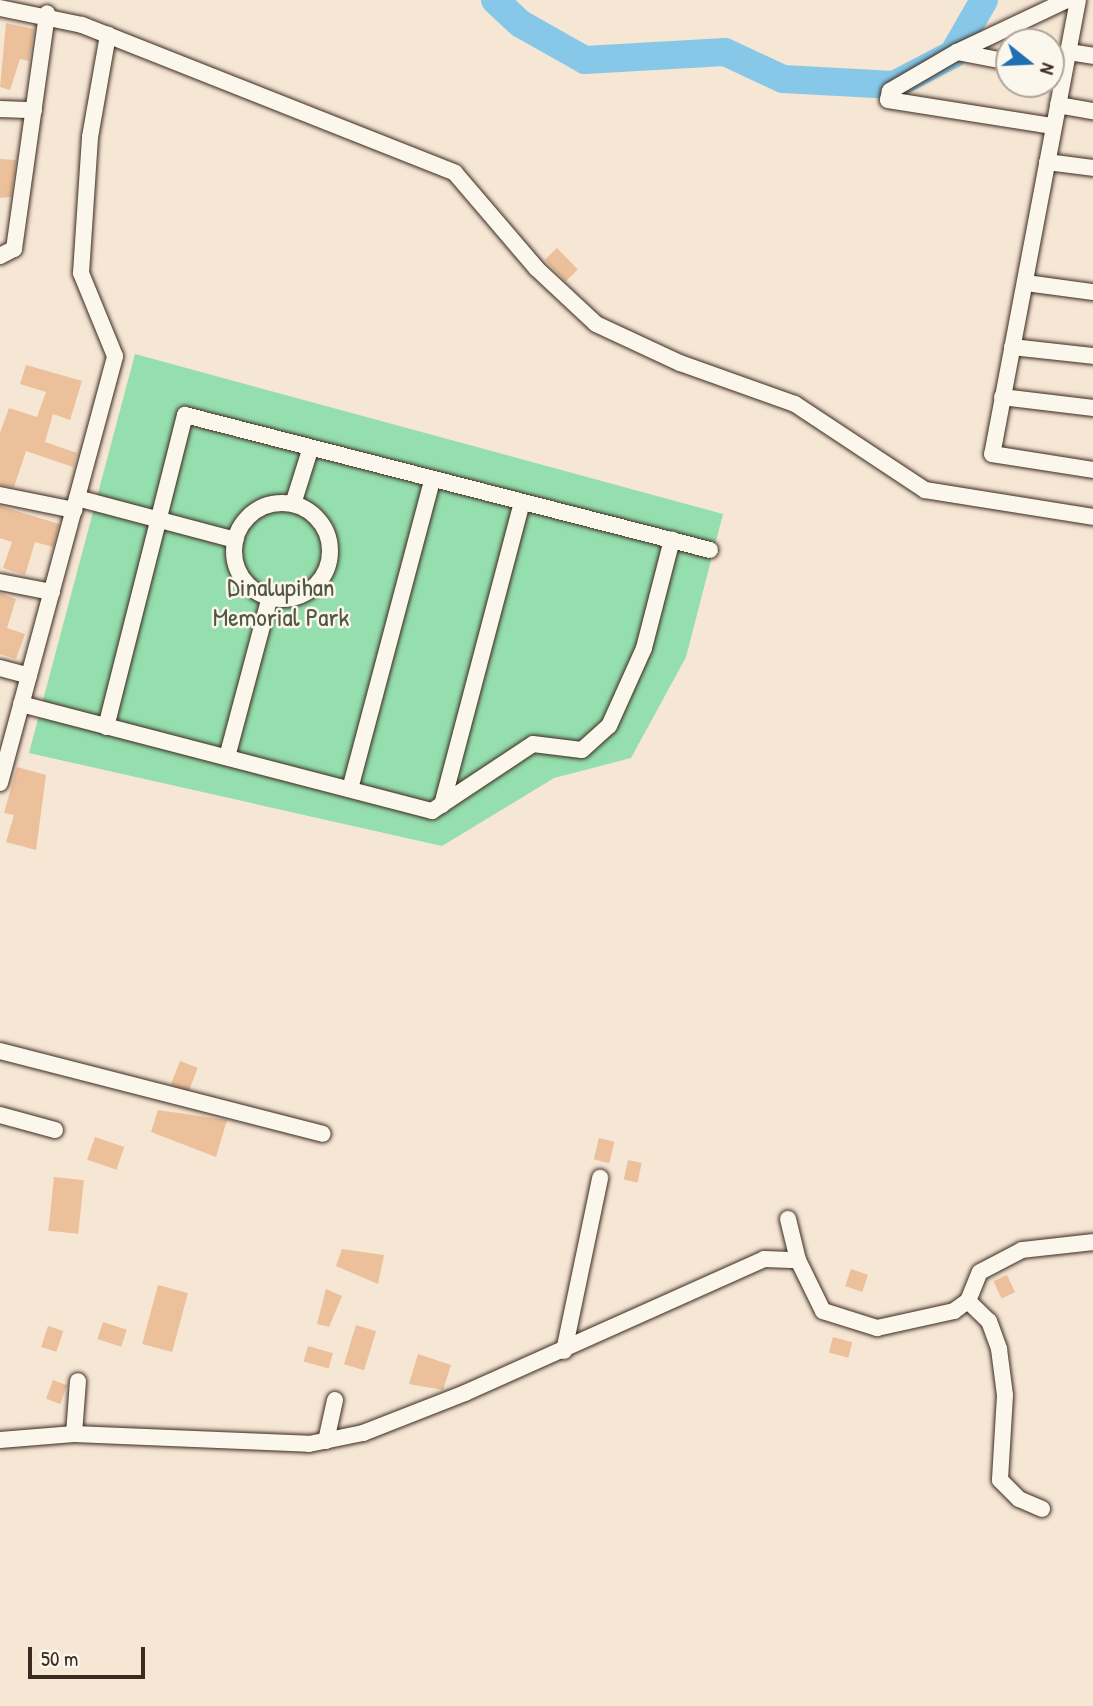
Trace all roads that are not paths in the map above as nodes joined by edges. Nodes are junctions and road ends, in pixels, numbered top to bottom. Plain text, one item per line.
1 (1067, 0) edge
2 (1078, 0) edge
3 (1093, 2) edge
4 (0, 8) edge
5 (47, 13) junction
6 (108, 34) junction
7 (957, 52) junction
8 (1069, 52) junction
9 (1093, 56) edge
10 (995, 59) edge
11 (1065, 59) edge
12 (1058, 98) edge
13 (1058, 105) junction
14 (0, 109) edge
15 (34, 110) junction
16 (1093, 111) edge
17 (1053, 126) junction
18 (1047, 162) junction
19 (1093, 168) edge
20 (0, 256) edge
21 (1026, 283) junction
22 (1093, 292) edge
23 (1012, 347) junction
24 (1093, 356) edge
25 (1002, 397) junction
26 (1093, 408) edge
27 (310, 450) junction
28 (1093, 470) edge
29 (432, 480) junction
30 (0, 495) edge
31 (522, 503) junction
32 (75, 504) junction
33 (293, 504) junction
34 (1093, 517) edge
35 (159, 520) junction
36 (236, 540) junction
37 (672, 540) junction
38 (710, 550) dead end
39 (0, 582) edge
40 (52, 592) junction
41 (270, 597) junction
42 (0, 668) edge
43 (29, 676) junction
44 (21, 704) junction
45 (106, 727) junction
46 (4, 754) edge
47 (227, 757) junction
48 (0, 783) edge
49 (350, 789) junction
50 (442, 805) junction
51 (0, 1051) edge
52 (0, 1115) edge
53 (55, 1130) dead end
54 (323, 1134) dead end
55 (600, 1178) dead end
56 (788, 1219) dead end
57 (1093, 1242) edge
58 (798, 1260) junction
59 (968, 1301) junction
60 (564, 1351) junction
61 (78, 1381) dead end
62 (335, 1400) dead end
63 (74, 1434) junction
64 (0, 1440) edge
65 (326, 1441) junction
66 (1042, 1509) dead end

1 - 7 street
2 - 3 street
2 - 8 street
4 - 5 street
5 - 6 street
5 - 15 street
6 - 32 street
6 - 34 street
7 - 10 street
7 - 17 street
8 - 9 street
8 - 11 street
12 - 13 street
13 - 16 street
13 - 17 street
14 - 15 street
15 - 20 street
17 - 18 street
18 - 19 street
18 - 21 street
21 - 22 street
21 - 23 street
23 - 24 street
23 - 25 street
25 - 26 street
25 - 28 street
27 - 29 street
27 - 33 street
27 - 35 street
29 - 31 street
29 - 49 street
30 - 32 street
31 - 37 street
31 - 50 street
32 - 35 street
32 - 40 street
33 - 36 street
33 - 41 street
35 - 36 street
35 - 45 street
36 - 41 street
37 - 38 street
37 - 50 street
39 - 40 street
40 - 43 street
41 - 47 street
42 - 43 street
43 - 44 street
44 - 45 street
44 - 46 street
45 - 47 street
46 - 48 street
47 - 49 street
49 - 50 street
51 - 54 street
52 - 53 street
55 - 60 street
56 - 58 street
57 - 59 street
58 - 59 street
58 - 60 street
59 - 66 street
60 - 65 street
61 - 63 street
62 - 65 street
63 - 64 street
63 - 65 street

